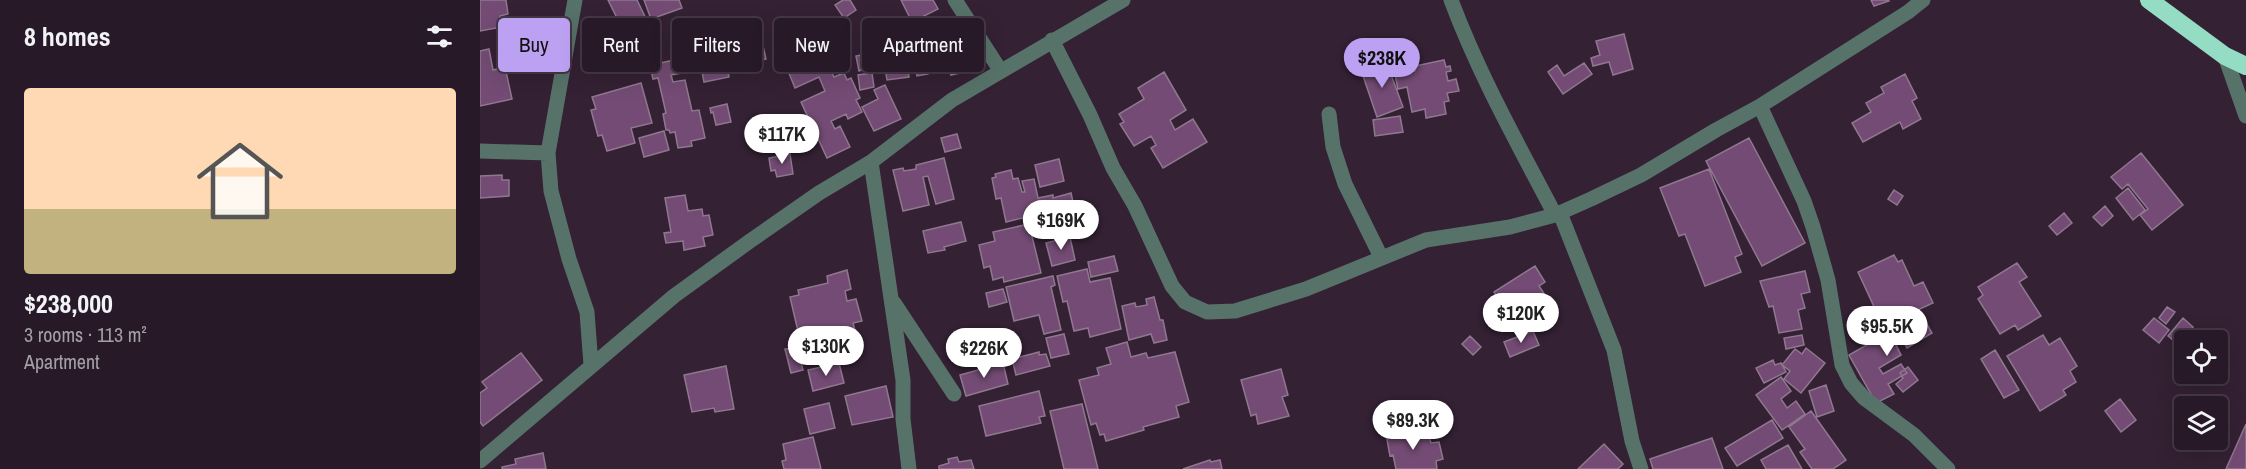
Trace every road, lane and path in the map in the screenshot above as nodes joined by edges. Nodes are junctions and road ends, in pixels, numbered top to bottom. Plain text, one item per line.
1 (575, 0) edge
2 (955, 0) edge
3 (1123, 0) edge
4 (1451, 0) edge
5 (1923, 0) edge
6 (2149, 0) edge
7 (1052, 40) junction
8 (2225, 56) junction
9 (2246, 66) edge
10 (1000, 70) junction
11 (1760, 106) junction
12 (1329, 114) dead end
13 (2246, 116) edge
14 (480, 151) edge
15 (548, 153) junction
16 (871, 162) junction
17 (1557, 214) junction
18 (1381, 257) junction
19 (892, 300) junction
20 (591, 365) junction
21 (954, 394) dead end
22 (480, 461) edge
23 (909, 469) edge
24 (1641, 469) edge
25 (1948, 469) edge

1 - 15 street
2 - 10 street
3 - 7 street
4 - 17 street
5 - 11 street
6 - 8 highway
7 - 10 street
7 - 18 street
8 - 9 highway
8 - 13 street
10 - 16 street
11 - 17 street
11 - 25 street
12 - 18 street
14 - 15 street
15 - 20 street
16 - 19 street
16 - 20 street
17 - 18 street
17 - 24 street
19 - 21 street
19 - 23 street
20 - 22 street

